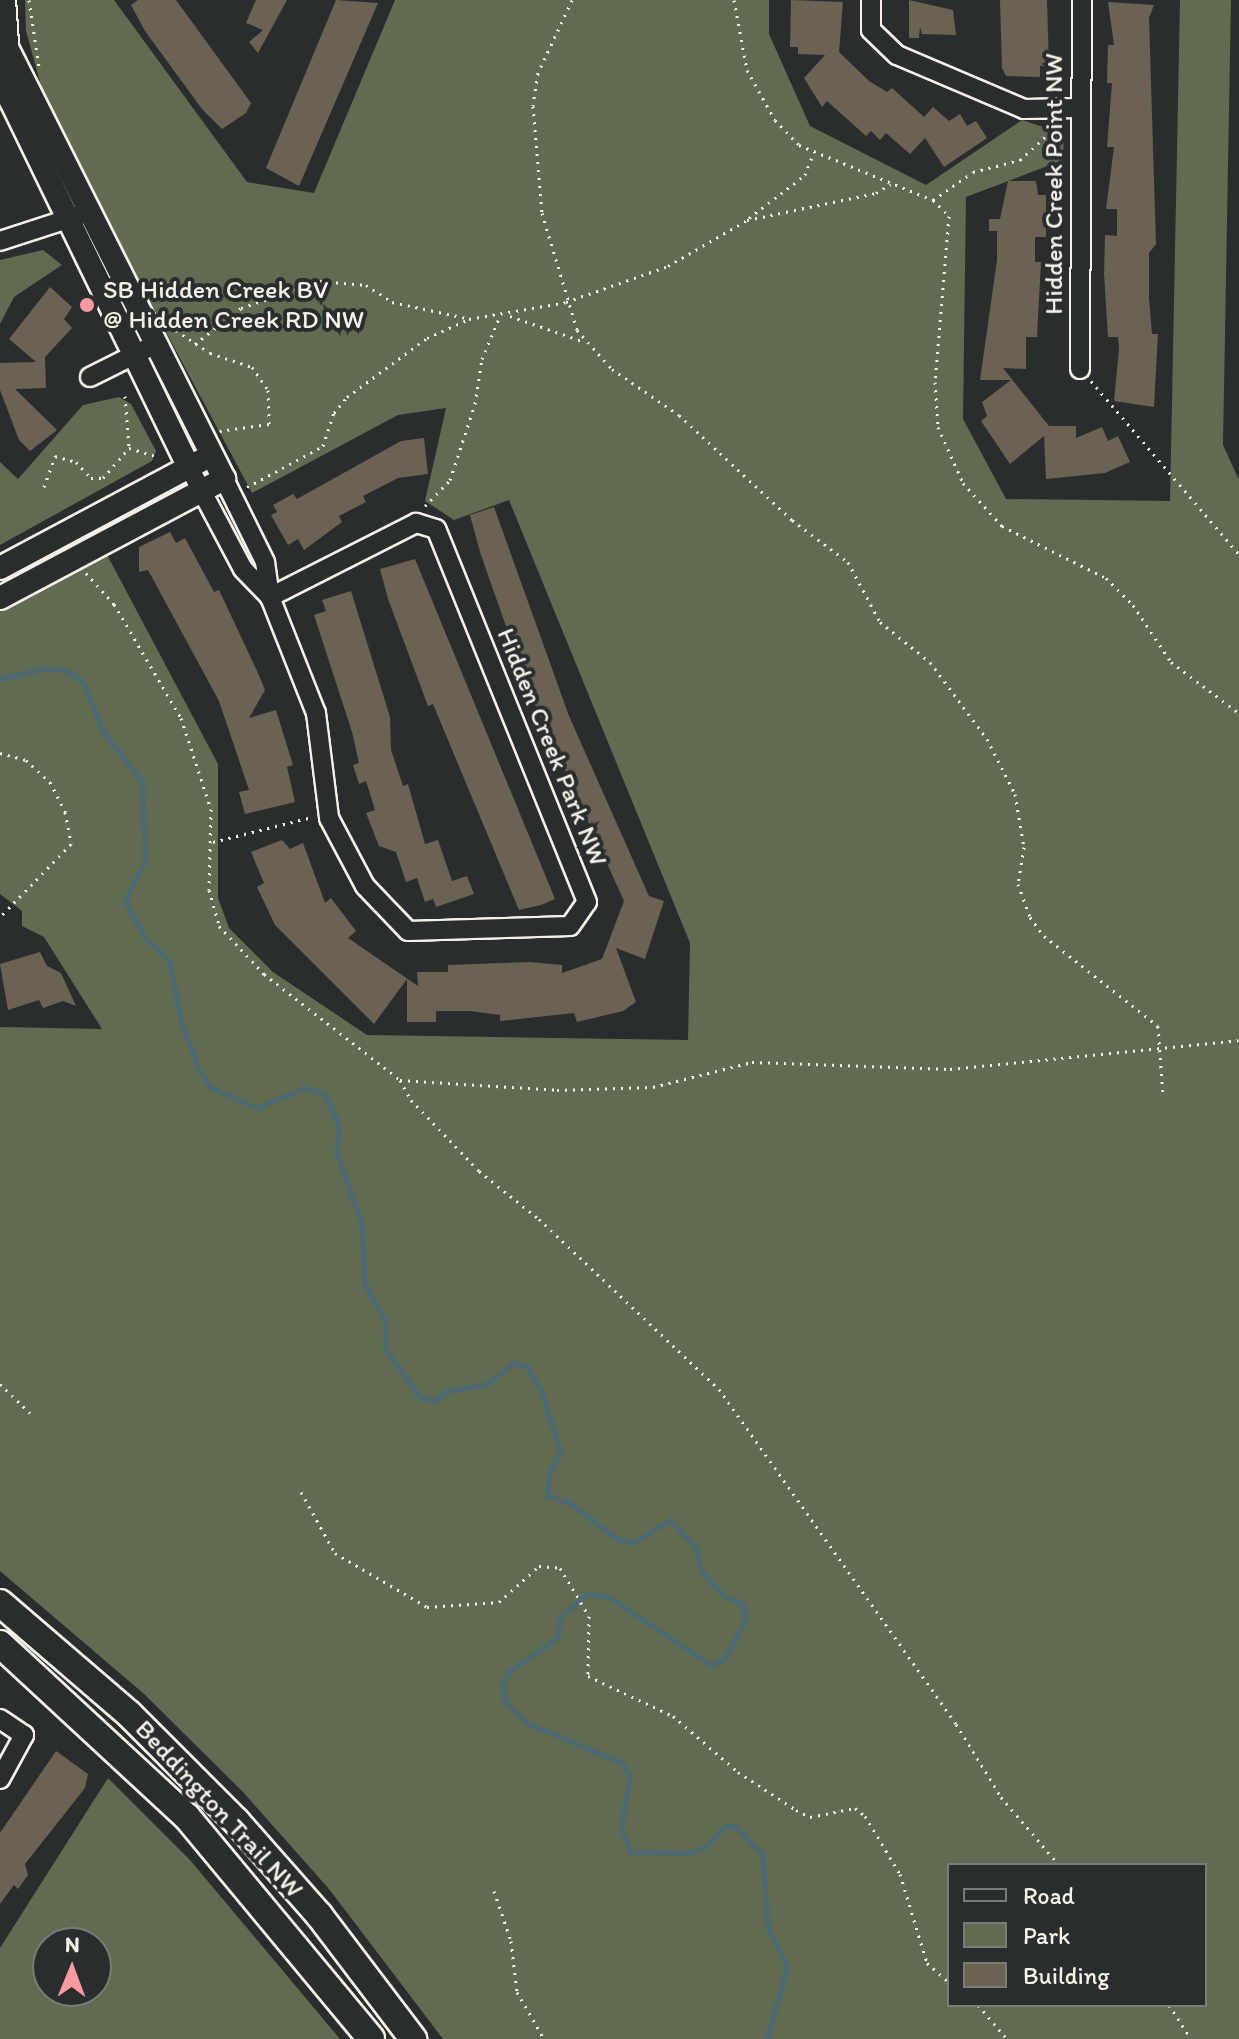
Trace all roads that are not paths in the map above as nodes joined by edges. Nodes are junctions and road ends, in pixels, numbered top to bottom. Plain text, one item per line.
1 (4, 0) edge
2 (871, 0) edge
3 (1082, 0) edge
4 (5, 44) junction
5 (1078, 108) junction
6 (87, 213) junction
7 (65, 221) junction
8 (0, 241) edge
9 (159, 335) junction
10 (135, 355) junction
11 (1080, 369) road end
12 (90, 377) dead end
13 (209, 457) junction
14 (189, 467) junction
15 (224, 479) junction
16 (200, 490) junction
17 (0, 568) edge
18 (270, 597) junction
19 (0, 598) edge
20 (0, 1603) edge
21 (0, 1644) edge
22 (0, 1719) edge
23 (0, 1779) edge
24 (371, 2039) edge
25 (413, 2039) edge

1 - 4 street
2 - 5 street
3 - 5 street, Hidden Creek Point NW
4 - 6 street
4 - 7 street
5 - 11 street, Hidden Creek Point NW
6 - 7 street
6 - 9 street
7 - 8 street
7 - 10 street
9 - 10 street
9 - 13 street
10 - 12 street
10 - 14 street
13 - 14 street
13 - 15 street
14 - 16 street
14 - 17 street
15 - 16 street
15 - 18 street
16 - 18 street
16 - 19 street
18 - 18 street, Hidden Creek Park NW
20 - 25 main road, Beddington Trail NW
21 - 24 main road, Beddington Trail NW
22 - 23 street

